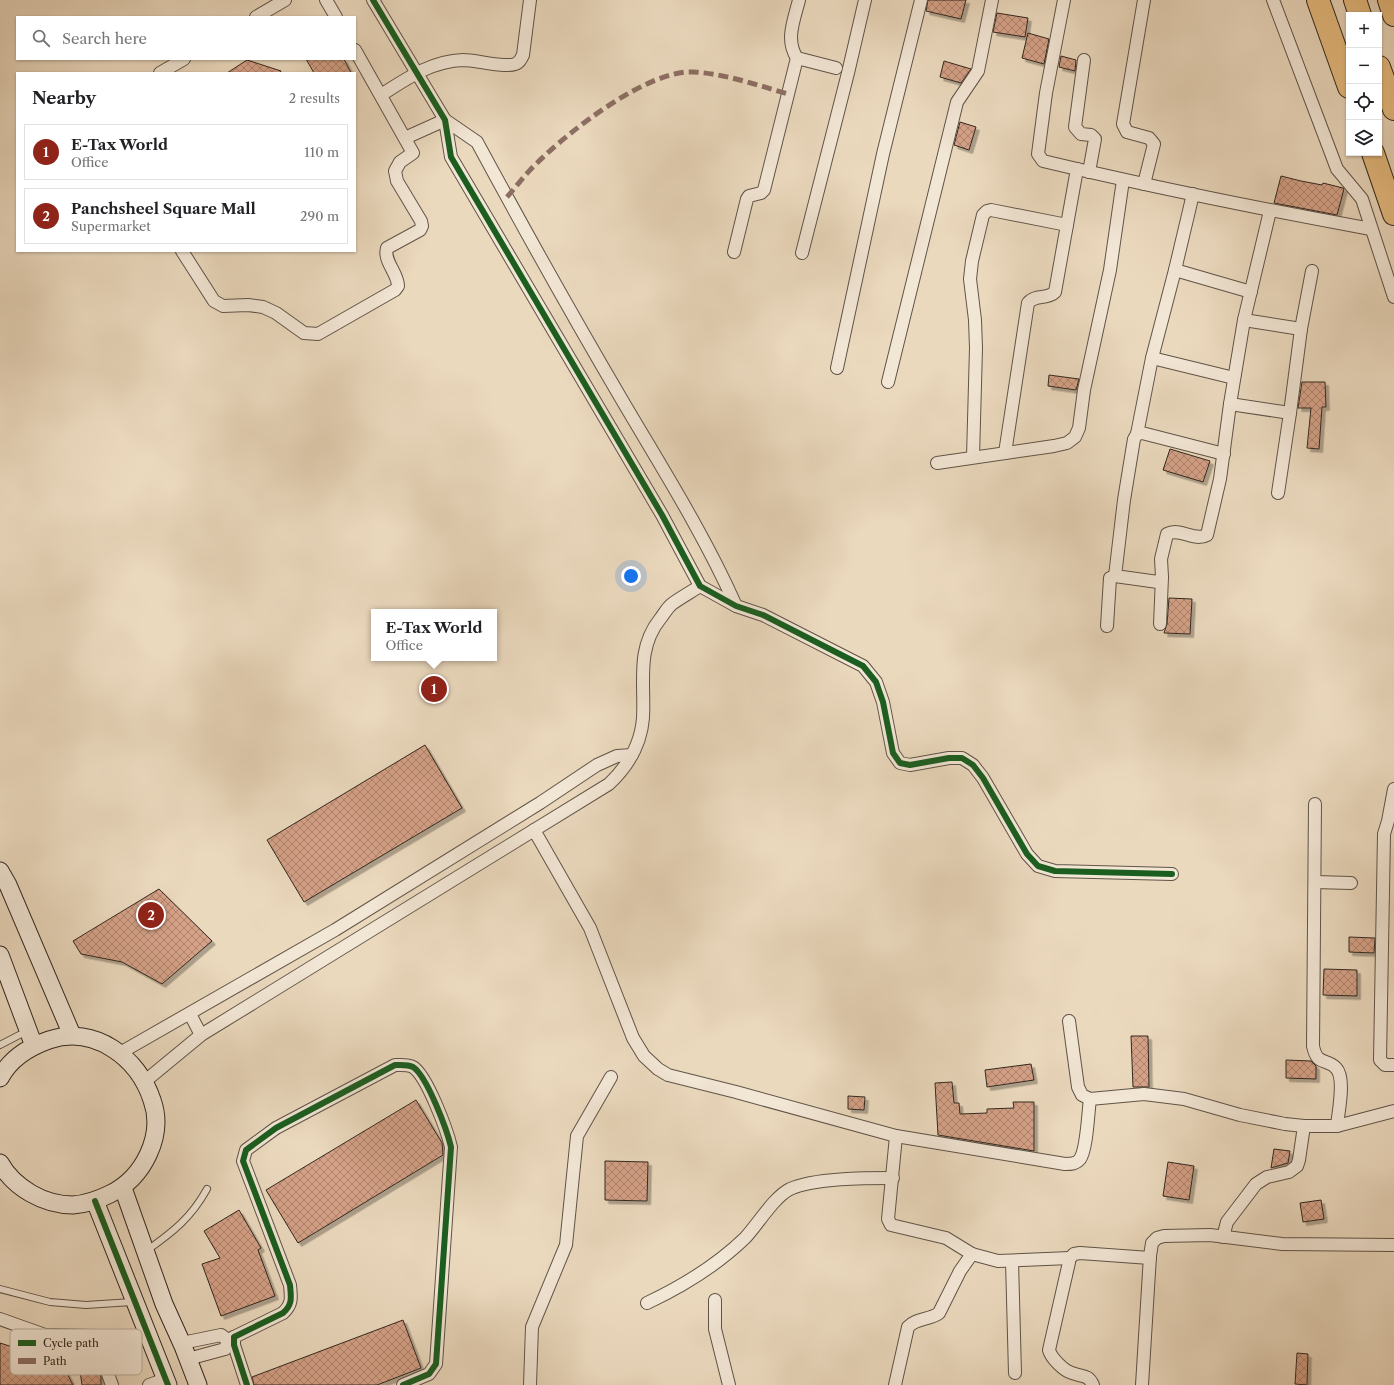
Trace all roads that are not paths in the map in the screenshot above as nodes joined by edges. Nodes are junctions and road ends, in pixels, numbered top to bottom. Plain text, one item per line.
1 (285, 0) edge
2 (326, 0) edge
3 (373, 0) edge
4 (530, 0) edge
5 (799, 0) edge
6 (865, 0) edge
7 (921, 0) edge
8 (992, 0) edge
9 (1064, 0) edge
10 (1144, 0) edge
11 (1273, 0) edge
12 (1318, 0) edge
13 (1328, 0) edge
14 (1355, 0) edge
15 (1389, 0) edge
16 (1359, 12) edge
17 (1394, 15) edge
18 (258, 16) edge
19 (335, 16) edge
20 (1334, 44) junction
21 (356, 52) edge
22 (797, 58) junction
23 (182, 60) edge
24 (1084, 60) dead end
25 (836, 68) dead end
26 (162, 72) edge
27 (416, 73) junction
28 (1382, 75) edge
29 (1348, 84) edge
30 (381, 95) junction
31 (1394, 109) edge
32 (445, 120) junction
33 (405, 138) junction
34 (1373, 156) edge
35 (1083, 170) junction
36 (1124, 180) junction
37 (1144, 184) junction
38 (1193, 194) junction
39 (1270, 211) junction
40 (1394, 214) edge
41 (1067, 225) junction
42 (1371, 229) junction
43 (183, 252) edge
44 (734, 252) dead end
45 (802, 252) dead end
46 (1175, 270) junction
47 (1312, 270) dead end
48 (1251, 292) junction
49 (1394, 297) edge
50 (1244, 320) junction
51 (1301, 329) junction
52 (1152, 358) junction
53 (837, 368) dead end
54 (1234, 378) junction
55 (888, 382) dead end
56 (1230, 404) junction
57 (1290, 413) junction
58 (1137, 434) junction
59 (1005, 453) junction
60 (1224, 454) junction
61 (973, 457) junction
62 (937, 463) dead end
63 (1278, 493) dead end
64 (1115, 576) junction
65 (1162, 577) junction
66 (700, 586) junction
67 (736, 606) junction
68 (1160, 624) dead end
69 (1107, 626) dead end
70 (632, 755) junction
71 (1394, 790) edge
72 (1315, 804) dead end
73 (509, 822) junction
74 (534, 830) junction
75 (518, 839) junction
76 (0, 871) edge
77 (1172, 874) dead end
78 (1315, 882) junction
79 (1351, 883) dead end
80 (0, 955) edge
81 (190, 1014) junction
82 (1069, 1021) dead end
83 (72, 1035) junction
84 (201, 1036) junction
85 (31, 1038) junction
86 (0, 1045) edge
87 (120, 1053) junction
88 (1394, 1065) edge
89 (611, 1076) dead end
90 (0, 1078) edge
91 (144, 1082) junction
92 (1090, 1099) junction
93 (1394, 1111) edge
94 (1304, 1126) junction
95 (1336, 1126) junction
96 (896, 1136) junction
97 (0, 1163) edge
98 (893, 1178) junction
99 (5, 1180) edge
100 (123, 1188) junction
101 (207, 1189) dead end
102 (95, 1201) junction
103 (1223, 1237) junction
104 (1394, 1245) edge
105 (145, 1251) junction
106 (972, 1254) junction
107 (1070, 1258) junction
108 (1150, 1258) junction
109 (1012, 1261) junction
110 (0, 1289) edge
111 (715, 1300) dead end
112 (136, 1302) junction
113 (647, 1303) dead end
114 (0, 1319) edge
115 (30, 1329) edge
116 (231, 1338) junction
117 (182, 1343) junction
118 (188, 1359) junction
119 (1015, 1373) dead end
120 (108, 1375) edge
121 (167, 1382) edge
122 (112, 1385) edge
123 (149, 1385) edge
124 (198, 1385) edge
125 (247, 1385) edge
126 (403, 1385) edge
127 (530, 1385) edge
128 (729, 1385) edge
129 (895, 1385) edge
130 (1093, 1385) edge
131 (1142, 1385) edge

1 - 18 street
2 - 19 street
3 - 27 street
4 - 27 street
5 - 22 street
6 - 45 street
7 - 53 street
8 - 55 street
9 - 35 street
10 - 37 street
11 - 42 street
12 - 20 highway
13 - 20 highway
14 - 16 highway
15 - 17 highway
20 - 29 highway
21 - 30 street
22 - 25 street
22 - 44 street
23 - 26 street
24 - 35 street
27 - 30 street
27 - 32 street
28 - 31 highway
30 - 33 street
32 - 33 street
32 - 66 street
32 - 67 street
33 - 43 street
34 - 40 highway
35 - 36 street
35 - 41 street
36 - 37 street
36 - 59 street
37 - 38 street
38 - 39 street
38 - 46 street
39 - 42 street
39 - 48 street
41 - 59 street
41 - 61 street
42 - 49 street
46 - 48 street
46 - 52 street
47 - 51 street
48 - 50 street
50 - 51 street
50 - 54 street
51 - 57 street
52 - 54 street
52 - 58 street
54 - 56 street
56 - 57 street
56 - 60 street
57 - 63 street
58 - 60 street
58 - 64 street
59 - 61 street
60 - 65 street
61 - 62 street
64 - 65 street
64 - 69 street
65 - 68 street
66 - 67 street
66 - 70 street
67 - 77 street
70 - 73 street
70 - 74 street
71 - 88 street
72 - 78 street
73 - 75 street
73 - 81 street
74 - 75 street
74 - 96 street
75 - 84 street
76 - 83 street
78 - 79 street
78 - 95 street
80 - 85 street
81 - 84 street
81 - 87 street
82 - 92 street
83 - 85 street
83 - 87 street
84 - 91 street
85 - 86 lane
85 - 90 street
87 - 91 street
89 - 127 street
91 - 100 street
92 - 94 street
92 - 96 street
93 - 95 street
94 - 95 street
94 - 103 street
96 - 98 street
97 - 99 street
98 - 106 street
98 - 113 street
99 - 102 street
100 - 102 street
100 - 105 street
101 - 105 lane
102 - 112 street
103 - 104 street
103 - 108 street
105 - 117 street
106 - 109 street
106 - 129 street
107 - 108 street
107 - 109 street
107 - 130 street
108 - 131 street
109 - 119 street
110 - 112 lane
111 - 128 street
112 - 121 street
114 - 115 street
116 - 117 street
116 - 118 street
116 - 125 street
116 - 126 street
117 - 118 street
118 - 124 street
120 - 122 street
121 - 123 street

